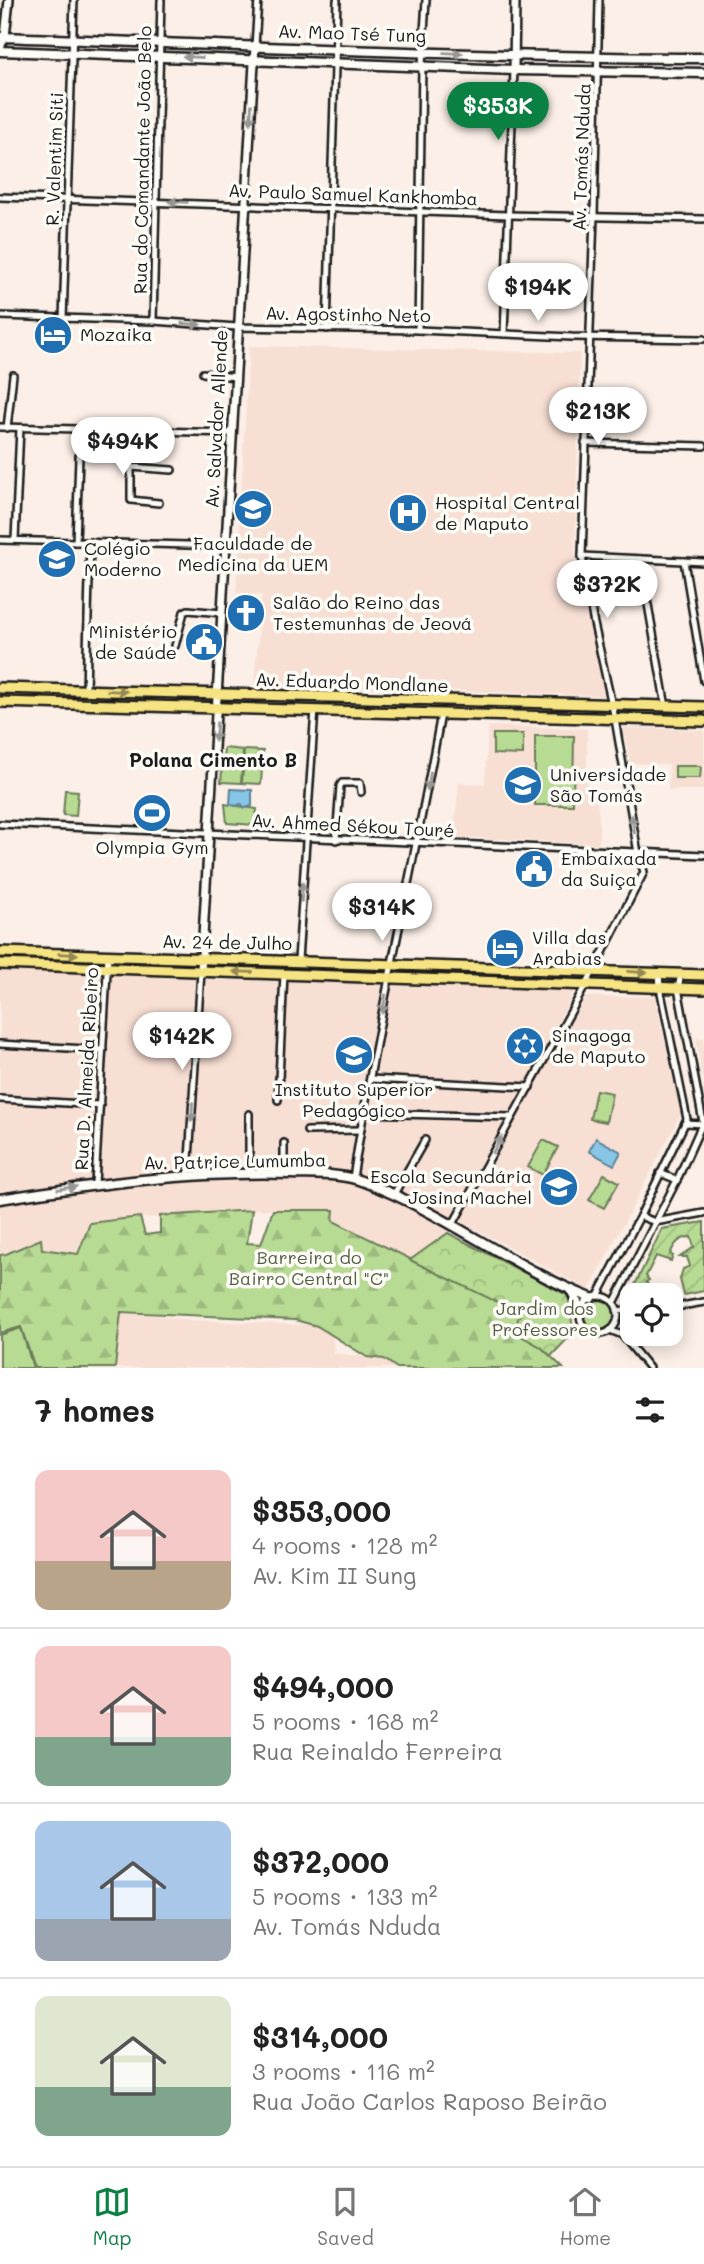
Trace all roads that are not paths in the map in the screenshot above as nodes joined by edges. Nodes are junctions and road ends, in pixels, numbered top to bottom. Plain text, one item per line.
1 (9, 0) edge
2 (74, 0) edge
3 (161, 0) edge
4 (258, 0) edge
5 (337, 0) edge
6 (426, 0) edge
7 (515, 0) edge
8 (599, 0) edge
9 (3, 37) edge
10 (73, 38) junction
11 (160, 41) junction
12 (255, 46) junction
13 (0, 49) edge
14 (336, 50) junction
15 (423, 52) junction
16 (72, 53) junction
17 (160, 56) junction
18 (514, 56) junction
19 (598, 57) junction
20 (704, 58) edge
21 (254, 60) junction
22 (335, 63) junction
23 (422, 65) junction
24 (514, 69) junction
25 (599, 70) junction
26 (704, 73) edge
27 (0, 197) edge
28 (67, 198) junction
29 (157, 202) junction
30 (246, 205) junction
31 (330, 209) junction
32 (420, 211) junction
33 (508, 215) junction
34 (594, 216) junction
35 (704, 219) edge
36 (0, 316) edge
37 (63, 319) junction
38 (153, 321) junction
39 (237, 327) junction
40 (327, 329) junction
41 (418, 330) junction
42 (503, 334) junction
43 (590, 337) junction
44 (704, 339) edge
45 (203, 373) dead end
46 (13, 375) dead end
47 (234, 377) junction
48 (4, 428) edge
49 (20, 428) junction
50 (80, 429) junction
51 (133, 430) junction
52 (232, 433) junction
53 (585, 443) junction
54 (704, 446) edge
55 (131, 467) junction
56 (172, 470) dead end
57 (159, 503) dead end
58 (0, 540) edge
59 (15, 540) junction
60 (75, 541) junction
61 (90, 542) junction
62 (226, 546) junction
63 (582, 556) junction
64 (640, 559) junction
65 (684, 562) junction
66 (704, 562) edge
67 (222, 613) junction
68 (175, 646) dead end
69 (704, 681) edge
70 (0, 688) edge
71 (86, 690) junction
72 (218, 695) junction
73 (0, 702) edge
74 (612, 705) junction
75 (218, 706) junction
76 (666, 707) junction
77 (704, 708) edge
78 (315, 709) junction
79 (441, 714) junction
80 (615, 719) junction
81 (704, 721) edge
82 (361, 792) dead end
83 (0, 824) edge
84 (209, 832) junction
85 (306, 839) junction
86 (336, 840) junction
87 (418, 843) junction
88 (638, 853) junction
89 (704, 855) edge
90 (0, 952) edge
91 (107, 956) junction
92 (202, 958) junction
93 (298, 960) junction
94 (0, 964) edge
95 (391, 965) junction
96 (107, 968) junction
97 (594, 970) junction
98 (201, 971) junction
99 (659, 973) junction
100 (284, 974) junction
101 (681, 974) junction
102 (704, 975) edge
103 (388, 978) junction
104 (585, 985) junction
105 (660, 988) junction
106 (704, 989) edge
107 (679, 992) junction
108 (0, 1044) edge
109 (103, 1050) junction
110 (370, 1079) junction
111 (530, 1087) junction
112 (0, 1098) edge
113 (278, 1100) dead end
114 (100, 1105) junction
115 (363, 1112) junction
116 (249, 1114) dead end
117 (512, 1117) junction
118 (685, 1123) junction
119 (703, 1124) edge
120 (360, 1130) junction
121 (307, 1131) dead end
122 (425, 1140) dead end
123 (284, 1143) dead end
124 (249, 1174) junction
125 (284, 1174) junction
126 (660, 1174) junction
127 (188, 1175) junction
128 (353, 1178) junction
129 (677, 1180) junction
130 (95, 1184) junction
131 (394, 1194) junction
132 (0, 1199) edge
133 (641, 1213) junction
134 (704, 1213) edge
135 (655, 1222) junction
136 (452, 1226) junction
137 (571, 1290) junction
138 (594, 1297) junction
139 (704, 1302) edge
140 (614, 1303) junction
141 (683, 1306) edge
142 (581, 1310) junction
143 (617, 1310) junction
144 (620, 1310) edge
145 (617, 1322) junction
146 (620, 1330) edge
147 (610, 1331) junction
148 (620, 1334) edge
149 (631, 1346) edge
150 (649, 1368) edge

1 - 9 street
2 - 10 street, R. Valentim Siti
3 - 11 street, Rua do Comandante João Belo
4 - 12 street, Av. Salvador Allende
5 - 14 street
6 - 15 street
7 - 18 street
8 - 19 street, Av. Tomás Nduda
9 - 10 main road, Av. Mao Tsé Tung
9 - 13 street
10 - 11 main road, Av. Mao Tsé Tung
10 - 16 street, R. Valentim Siti
11 - 12 main road, Av. Mao Tsé Tung
11 - 17 street, Rua do Comandante João Belo
12 - 14 main road, Av. Mao Tsé Tung
12 - 21 street, Av. Salvador Allende
13 - 16 main road, Av. Mao Tsé Tung
14 - 15 main road, Av. Mao Tsé Tung
14 - 22 street
15 -> 18 main road, Av. Mao Tsé Tung
15 - 23 street
16 - 17 main road, Av. Mao Tsé Tung
16 - 28 street, R. Valentim Siti
21 -> 17 main road, Av. Mao Tsé Tung
17 - 29 street, Rua do Comandante João Belo
18 - 19 main road, Av. Mao Tsé Tung
18 - 24 street
19 - 20 main road, Av. Mao Tsé Tung
19 - 25 street, Av. Tomás Nduda
21 - 22 main road, Av. Mao Tsé Tung
21 -> 30 street, Av. Salvador Allende
22 - 23 main road, Av. Mao Tsé Tung
22 - 31 street
23 - 24 main road, Av. Mao Tsé Tung
23 - 32 street
24 - 25 main road, Av. Mao Tsé Tung
24 - 33 street
25 - 26 main road, Av. Mao Tsé Tung
25 - 34 street, Av. Tomás Nduda
27 - 28 street, Av. Paulo Samuel Kankhomba
28 - 29 street, Av. Paulo Samuel Kankhomba
28 - 37 street, R. Valentim Siti
30 -> 29 street, Av. Paulo Samuel Kankhomba
29 - 38 street, Rua do Comandante João Belo
30 - 31 street, Av. Paulo Samuel Kankhomba
30 - 39 street, Av. Salvador Allende
31 - 32 street, Av. Paulo Samuel Kankhomba
31 - 40 street
32 - 33 street, Av. Paulo Samuel Kankhomba
32 - 41 street
33 - 34 street, Av. Paulo Samuel Kankhomba
33 - 42 street
34 - 35 street, Av. Paulo Samuel Kankhomba
34 - 43 street, Av. Tomás Nduda
36 - 37 street, Av. Agostinho Neto
37 - 38 street, Av. Agostinho Neto
38 -> 39 street, Av. Agostinho Neto
39 - 40 street, Av. Agostinho Neto
39 - 47 street, Av. Salvador Allende
40 - 41 street, Av. Agostinho Neto
41 - 42 street, Av. Agostinho Neto
42 - 43 street, Av. Agostinho Neto
43 - 44 street, Av. Agostinho Neto
43 - 53 street, Av. Tomás Nduda
45 - 47 street
46 - 48 street
47 - 52 street, Av. Salvador Allende
48 - 49 street
49 - 50 street
49 - 59 street
50 - 51 street
50 - 60 street
51 - 52 street
51 - 55 street
52 - 62 street, Av. Salvador Allende
53 - 54 street
53 - 63 street, Av. Tomás Nduda
55 - 56 street
55 - 57 street
58 - 59 street
59 - 60 street
60 - 61 street
61 - 62 street
61 - 71 street
62 - 67 street, Av. Salvador Allende
63 - 64 street
63 - 74 street, Av. Tomás Nduda
64 - 65 street
64 - 76 street
65 - 66 street
65 - 69 street
67 - 68 street
67 - 72 street, Av. Salvador Allende
70 - 71 main road, Av. Eduardo Mondlane
71 -> 72 main road, Av. Eduardo Mondlane
72 - 74 main road, Av. Eduardo Mondlane
72 - 75 street, Av. Salvador Allende
73 - 75 main road, Av. Eduardo Mondlane
74 - 76 main road, Av. Eduardo Mondlane
74 - 80 street, Av. Tomás Nduda
75 - 78 main road, Av. Eduardo Mondlane
75 -> 84 street, Av. Salvador Allende
76 - 77 main road, Av. Eduardo Mondlane
78 - 79 main road, Av. Eduardo Mondlane
78 - 85 street
79 - 80 main road, Av. Eduardo Mondlane
79 -> 87 street
80 - 81 main road, Av. Eduardo Mondlane
88 -> 80 street, Av. Tomás Nduda
82 - 86 street
83 - 84 street, Av. Ahmed Sékou Touré
84 - 85 street, Av. Ahmed Sékou Touré
84 - 92 street, Av. Salvador Allende
85 - 86 street, Av. Ahmed Sékou Touré
93 -> 85 street
86 - 87 street, Av. Ahmed Sékou Touré
87 - 88 street, Av. Ahmed Sékou Touré
87 - 95 street
88 - 89 street, Av. Ahmed Sékou Touré
88 - 97 street, Av. Tomás Nduda
90 -> 91 main road, Av. 24 de Julho
91 - 92 main road, Av. 24 de Julho
91 - 96 street, Rua D. Almeida Ribeiro
92 - 93 main road, Av. 24 de Julho
92 - 98 street, Av. Salvador Allende
93 - 95 main road, Av. 24 de Julho
94 - 96 main road, Av. 24 de Julho
95 - 97 main road, Av. 24 de Julho
95 - 103 street
96 - 98 main road, Av. 24 de Julho
96 - 109 street, Rua D. Almeida Ribeiro
97 -> 99 main road, Av. 24 de Julho
97 - 104 street, Av. Tomás Nduda
100 -> 98 main road, Av. 24 de Julho
98 -> 127 street, Av. Salvador Allende
99 - 101 main road, Av. 24 de Julho
99 - 105 street
100 - 103 main road, Av. 24 de Julho
100 - 113 street
101 - 102 main road, Av. 24 de Julho
101 - 107 street
103 - 104 main road, Av. 24 de Julho
103 -> 110 street
104 - 105 main road, Av. 24 de Julho
104 - 111 street, Av. Tomás Nduda
105 - 107 main road, Av. 24 de Julho
105 - 118 street
106 - 107 main road
107 - 119 street
108 - 109 street
109 - 114 street, Rua D. Almeida Ribeiro
110 - 111 street
110 - 115 street
111 - 117 street, Av. Tomás Nduda
112 - 114 street
114 - 130 street, Rua D. Almeida Ribeiro
115 - 117 street
115 - 120 street
116 - 124 street
136 -> 117 street, Av. Tomás Nduda
118 - 119 street
118 - 126 street
119 - 129 street
120 - 121 street
120 - 128 street
122 - 131 street
123 - 125 street
124 - 125 main road, Av. Patrice Lumumba
124 - 127 main road, Av. Patrice Lumumba
125 - 128 main road, Av. Patrice Lumumba
126 - 129 street
126 - 133 street
127 - 130 main road, Av. Patrice Lumumba
128 - 131 main road, Av. Patrice Lumumba
129 - 135 street
132 -> 130 main road, Av. Patrice Lumumba
131 - 136 main road, Av. Patrice Lumumba
133 - 135 street
133 - 138 street
134 - 135 street
135 - 140 street
136 - 137 main road, Av. Patrice Lumumba
137 - 138 main road, Av. Patrice Lumumba
137 - 142 main road
138 - 140 street
138 - 142 street
139 - 141 street
140 - 143 street
142 - 147 street
143 - 144 street
143 - 145 street
145 - 146 street
145 - 147 street
147 - 148 street
149 - 150 street

